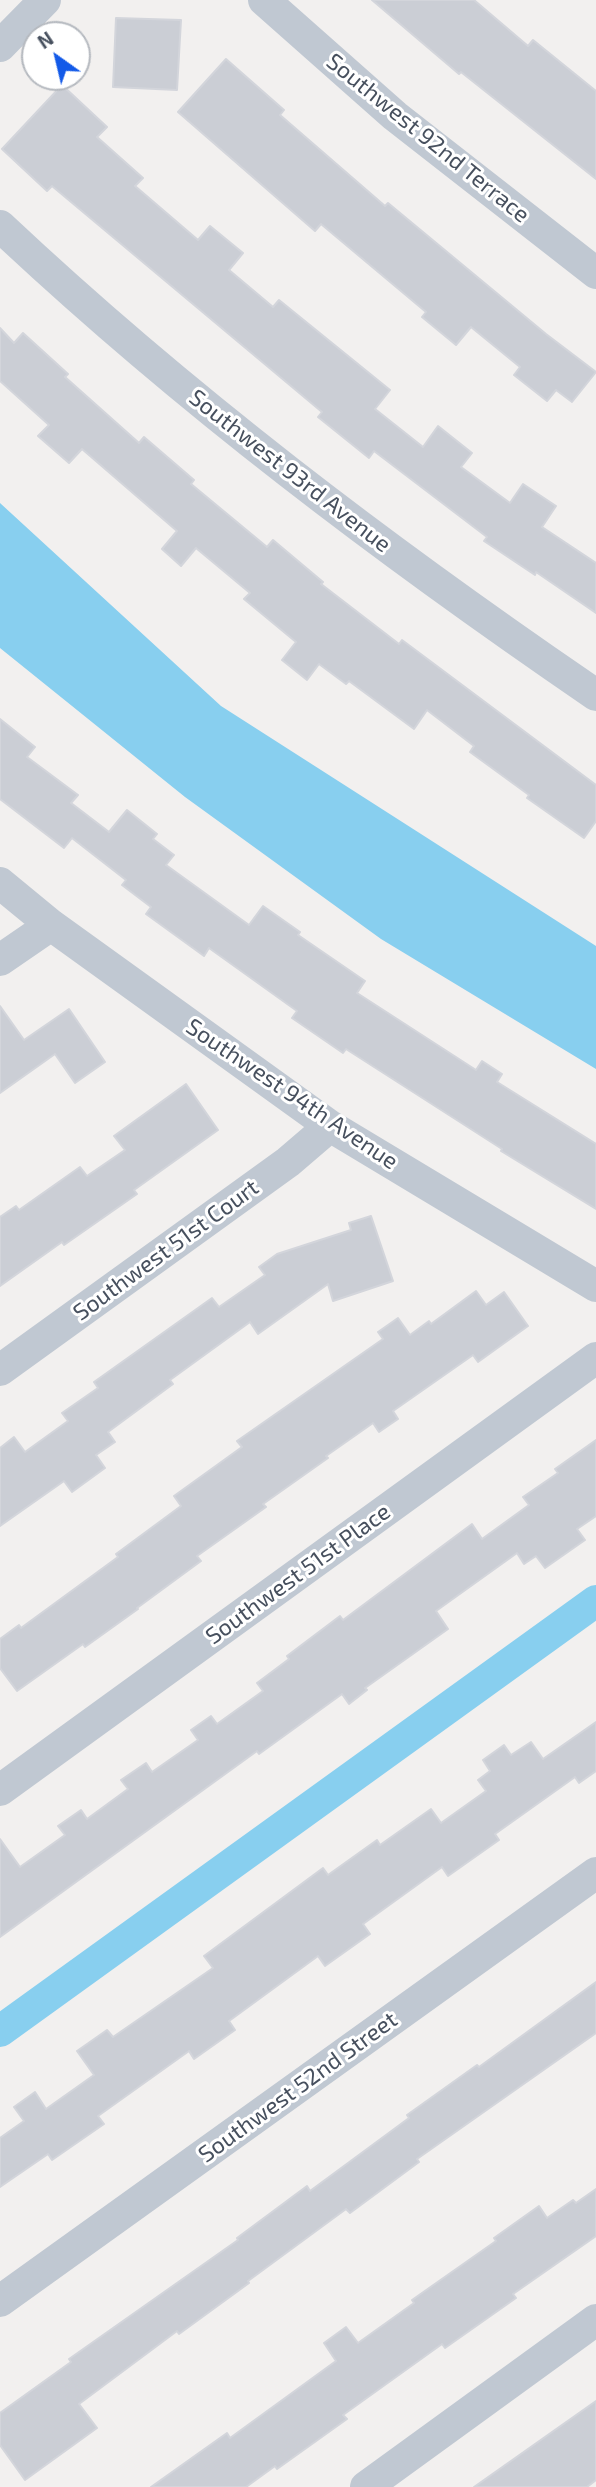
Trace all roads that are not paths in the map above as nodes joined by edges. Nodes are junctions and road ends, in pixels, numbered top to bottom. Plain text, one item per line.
1 (45, 0) edge
2 (264, 0) edge
3 (0, 46) edge
4 (0, 226) edge
5 (596, 273) edge
6 (596, 695) edge
7 (0, 883) edge
8 (51, 925) junction
9 (0, 960) edge
10 (330, 1126) junction
11 (596, 1286) edge
12 (596, 1358) edge
13 (0, 1370) edge
14 (0, 1790) edge
15 (596, 1873) edge
16 (0, 2301) edge
17 (596, 2319) edge
18 (366, 2487) edge

1 - 3 street
2 - 5 street, Southwest 92nd Terrace
4 - 6 street, Southwest 93rd Avenue
7 - 8 street, Southwest 94th Avenue
8 - 9 street
8 - 10 street, Southwest 94th Avenue
10 - 11 street, Southwest 94th Avenue
10 - 13 street, Southwest 51st Court
12 - 14 street, Southwest 51st Place
15 - 16 street, Southwest 52nd Street
17 - 18 street

